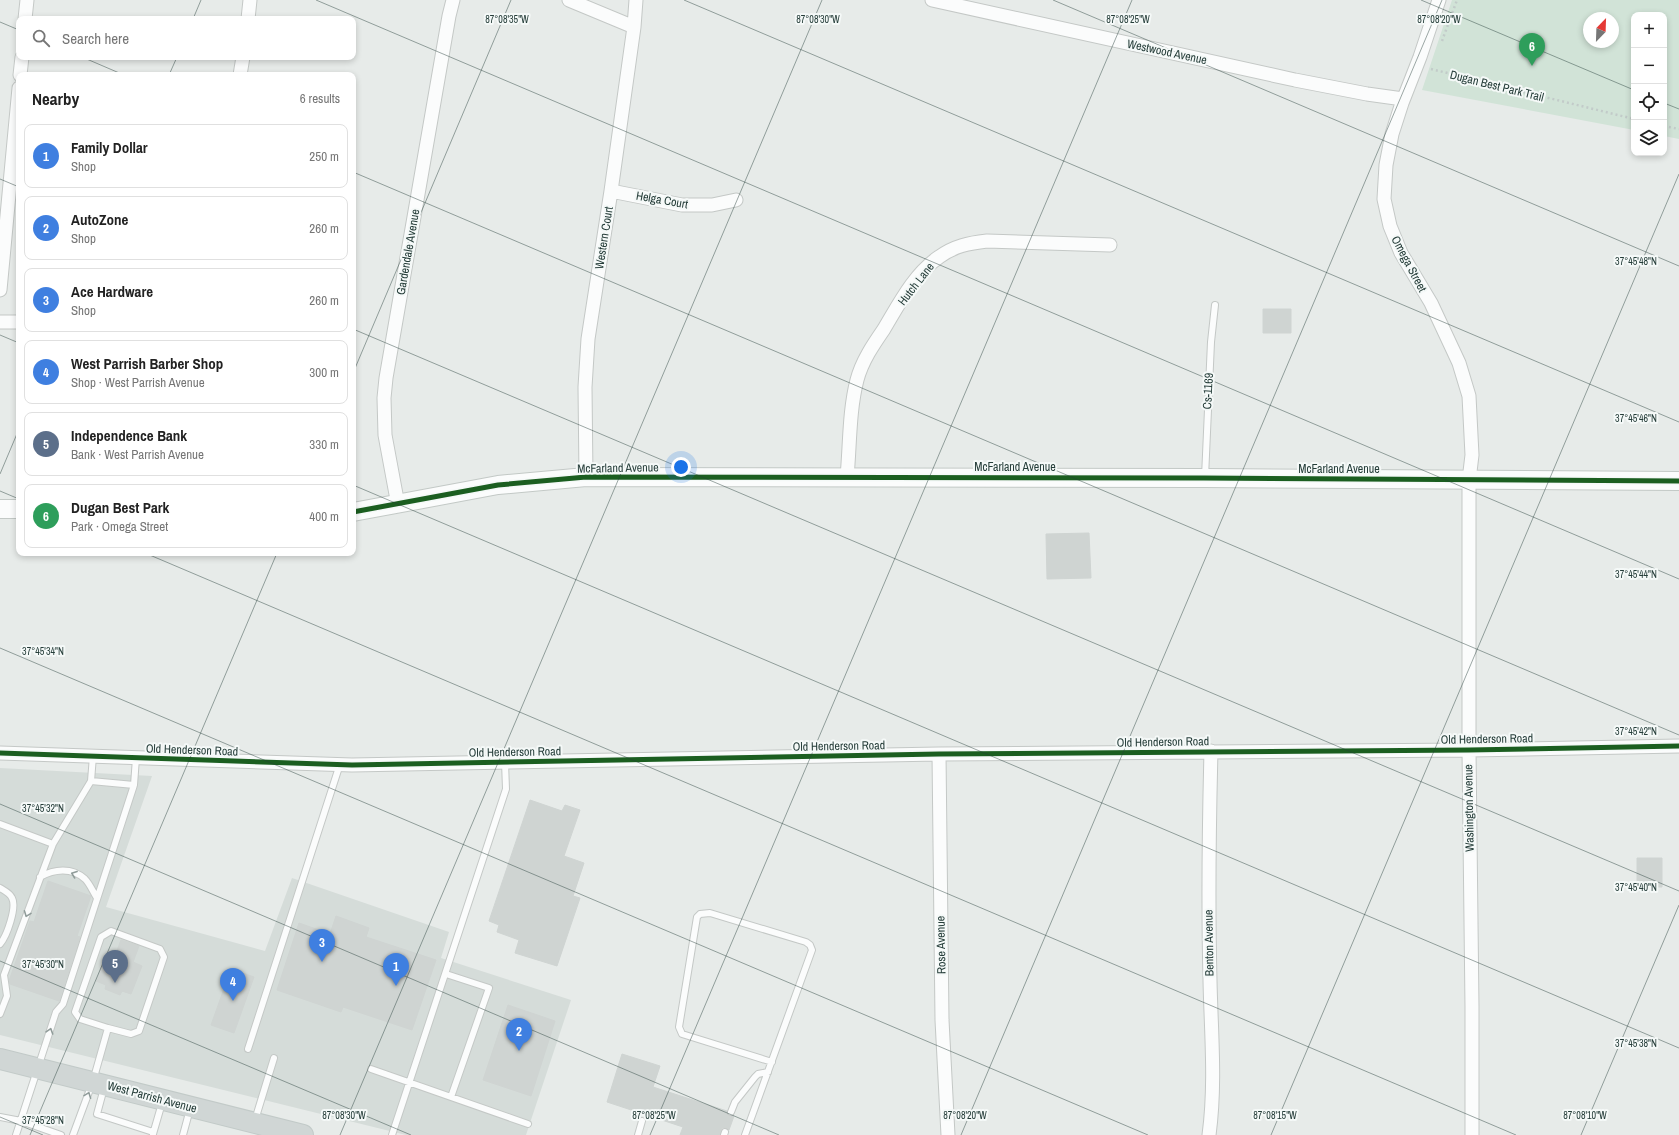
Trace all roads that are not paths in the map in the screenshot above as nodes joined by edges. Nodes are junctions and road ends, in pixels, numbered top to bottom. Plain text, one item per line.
1 (27, 0) edge
2 (250, 0) edge
3 (453, 0) edge
4 (569, 0) edge
5 (636, 0) edge
6 (932, 0) edge
7 (1440, 0) edge
8 (25, 16) edge
9 (248, 16) edge
10 (634, 27) junction
11 (22, 60) edge
12 (242, 60) edge
13 (20, 72) edge
14 (240, 72) edge
15 (1403, 99) junction
16 (16, 120) edge
17 (611, 190) junction
18 (736, 200) dead end
19 (1110, 245) dead end
20 (0, 290) edge
21 (1215, 305) dead end
22 (0, 322) edge
23 (16, 322) edge
24 (586, 477) junction
25 (847, 477) junction
26 (1204, 478) junction
27 (1469, 480) junction
28 (1679, 481) edge
29 (398, 505) junction
30 (0, 509) edge
31 (16, 510) edge
32 (356, 512) edge
33 (1679, 746) edge
34 (1469, 750) junction
35 (1211, 751) junction
36 (0, 753) edge
37 (939, 754) junction
38 (93, 756) junction
39 (136, 758) junction
40 (505, 762) junction
41 (340, 764) junction
42 (91, 781) junction
43 (134, 785) junction
44 (0, 824) edge
45 (54, 844) junction
46 (40, 877) junction
47 (0, 888) edge
48 (97, 898) junction
49 (0, 944) edge
50 (446, 974) junction
51 (0, 1014) edge
52 (108, 1028) junction
53 (248, 1050) dead end
54 (274, 1058) dead end
55 (0, 1059) edge
56 (772, 1062) junction
57 (37, 1068) junction
58 (371, 1069) dead end
59 (768, 1072) junction
60 (99, 1083) junction
61 (409, 1083) junction
62 (451, 1097) junction
63 (163, 1099) junction
64 (191, 1107) junction
65 (731, 1112) dead end
66 (0, 1117) edge
67 (21, 1121) junction
68 (642, 1121) dead end
69 (528, 1124) dead end
70 (258, 1125) junction
71 (153, 1133) edge
72 (16, 1135) edge
73 (61, 1135) edge
74 (73, 1135) edge
75 (183, 1135) edge
76 (303, 1135) edge
77 (392, 1135) edge
78 (638, 1135) edge
79 (745, 1135) edge
80 (948, 1135) edge
81 (1209, 1135) edge
82 (1472, 1135) edge

1 - 8 street
2 - 9 street
3 - 29 street, Gardendale Avenue
4 - 10 street
5 - 10 street, Western Court
6 - 15 street, Westwood Avenue
7 - 15 street, Omega Street
10 - 17 street, Western Court
11 - 13 street
12 - 14 street
15 - 27 street, Omega Street
16 - 20 street
17 - 18 street, Helga Court
17 - 24 street, Western Court
19 - 25 street, Hutch Lane
21 - 26 lane, Cs-1169
22 - 23 street
24 - 25 street, McFarland Avenue
24 - 29 street, McFarland Avenue
25 - 26 street, McFarland Avenue
26 - 27 street, McFarland Avenue
27 - 28 street, McFarland Avenue
27 - 34 street, Washington Avenue
29 - 32 street, McFarland Avenue
30 - 31 street
33 - 34 street, Old Henderson Road
34 - 35 street, Old Henderson Road
34 - 82 street, Washington Avenue
35 - 37 street, Old Henderson Road
35 - 81 street, Benton Avenue
36 - 38 street, Old Henderson Road
37 - 40 street, Old Henderson Road
37 - 80 street, Rose Avenue
38 - 39 street, Old Henderson Road
38 - 42 lane
39 - 41 street, Old Henderson Road
39 - 43 lane
40 - 41 street, Old Henderson Road
40 - 50 lane
41 - 53 lane
42 - 43 lane
42 - 45 lane
43 - 48 lane
44 - 45 lane
45 - 46 lane
48 -> 46 lane
46 -> 51 lane
47 - 49 lane
57 -> 48 lane
50 - 61 lane
50 - 62 lane
52 - 52 lane
52 - 60 lane
54 - 70 lane
55 - 57 main road, West Parrish Avenue
56 - 56 lane
56 - 59 lane
57 - 60 main road, West Parrish Avenue
57 - 67 lane
58 - 61 lane
59 - 65 lane
59 - 79 lane
60 - 63 main road, West Parrish Avenue
60 - 71 lane
74 -> 60 lane
61 - 62 lane
61 - 77 lane
62 - 69 lane
63 - 64 main road, West Parrish Avenue
63 - 71 lane
64 - 70 main road, West Parrish Avenue
64 - 75 lane
66 - 67 lane
67 - 72 lane
67 - 73 lane
68 - 78 lane
70 - 76 main road, West Parrish Avenue

